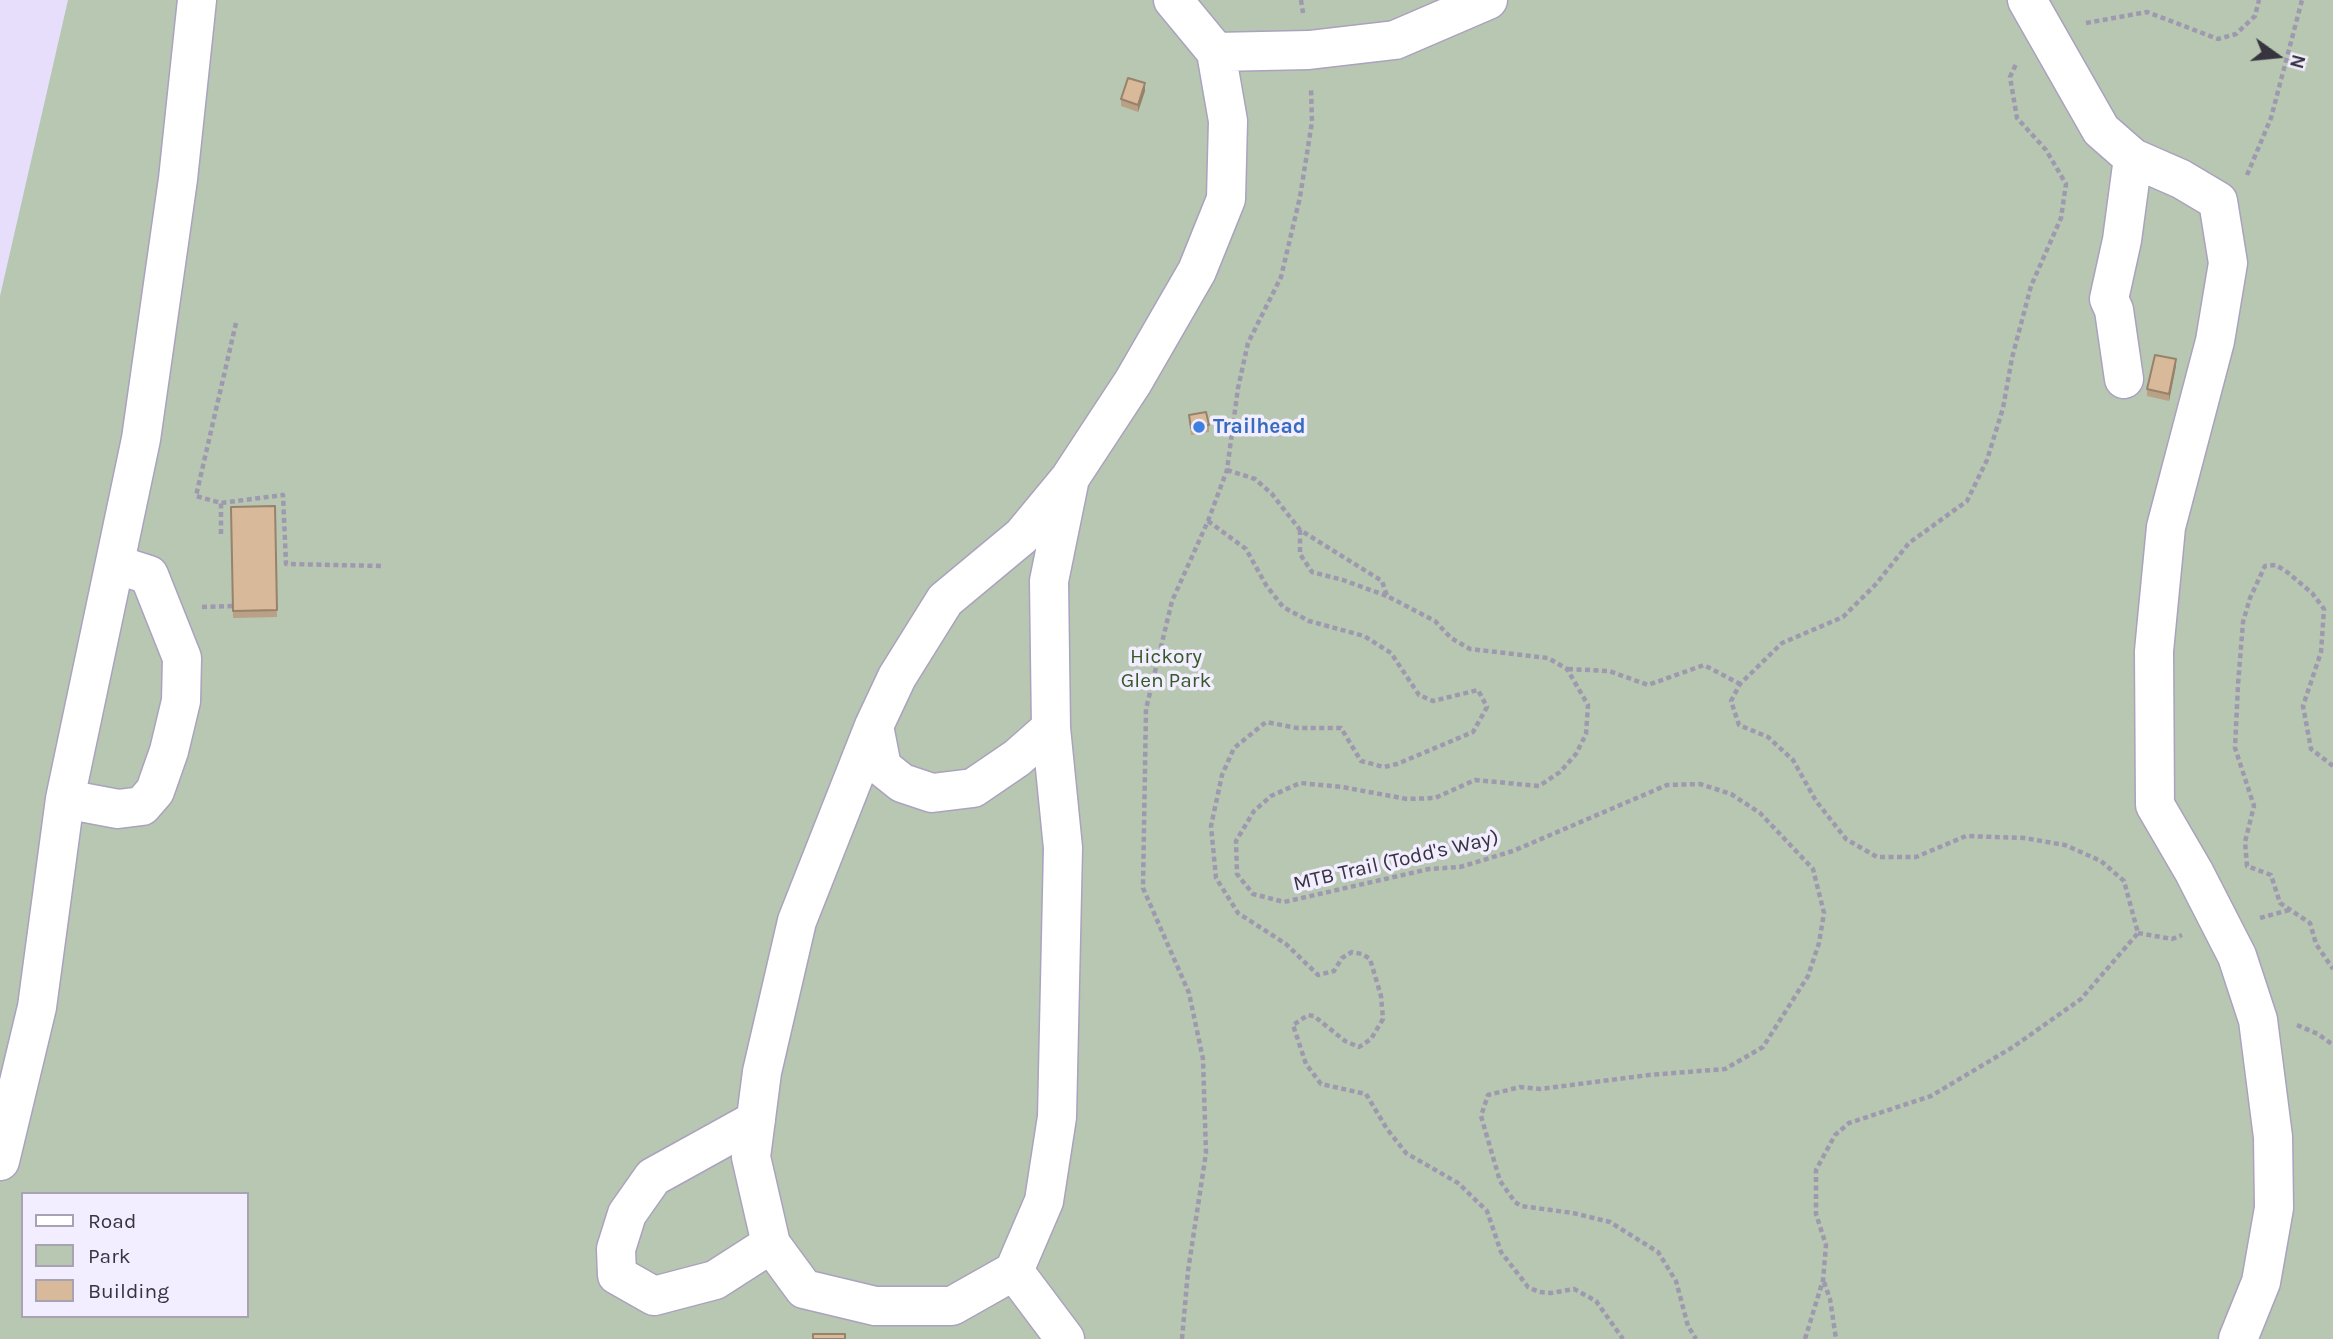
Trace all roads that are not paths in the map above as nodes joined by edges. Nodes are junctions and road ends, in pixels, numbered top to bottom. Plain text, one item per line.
1 (197, 0) edge
2 (1173, 0) edge
3 (1488, 0) edge
4 (2027, 0) edge
5 (1216, 51) junction
6 (2133, 158) junction
7 (2123, 379) dead end
8 (1070, 478) junction
9 (115, 564) junction
10 (874, 726) junction
11 (1051, 728) junction
12 (65, 799) junction
13 (755, 1120) junction
14 (0, 1161) edge
15 (771, 1244) junction
16 (1014, 1271) junction
17 (1065, 1339) edge
18 (2238, 1339) edge

1 - 9 lane
2 - 5 lane
3 - 5 lane
4 - 6 lane
5 - 8 lane
6 - 7 lane
6 - 18 lane
8 - 10 lane
8 - 11 lane
9 - 12 lane
9 - 12 lane
10 - 11 lane
10 - 13 lane
11 - 16 lane
12 - 14 lane
13 - 15 lane
13 - 15 lane
15 - 16 lane
16 - 17 lane

